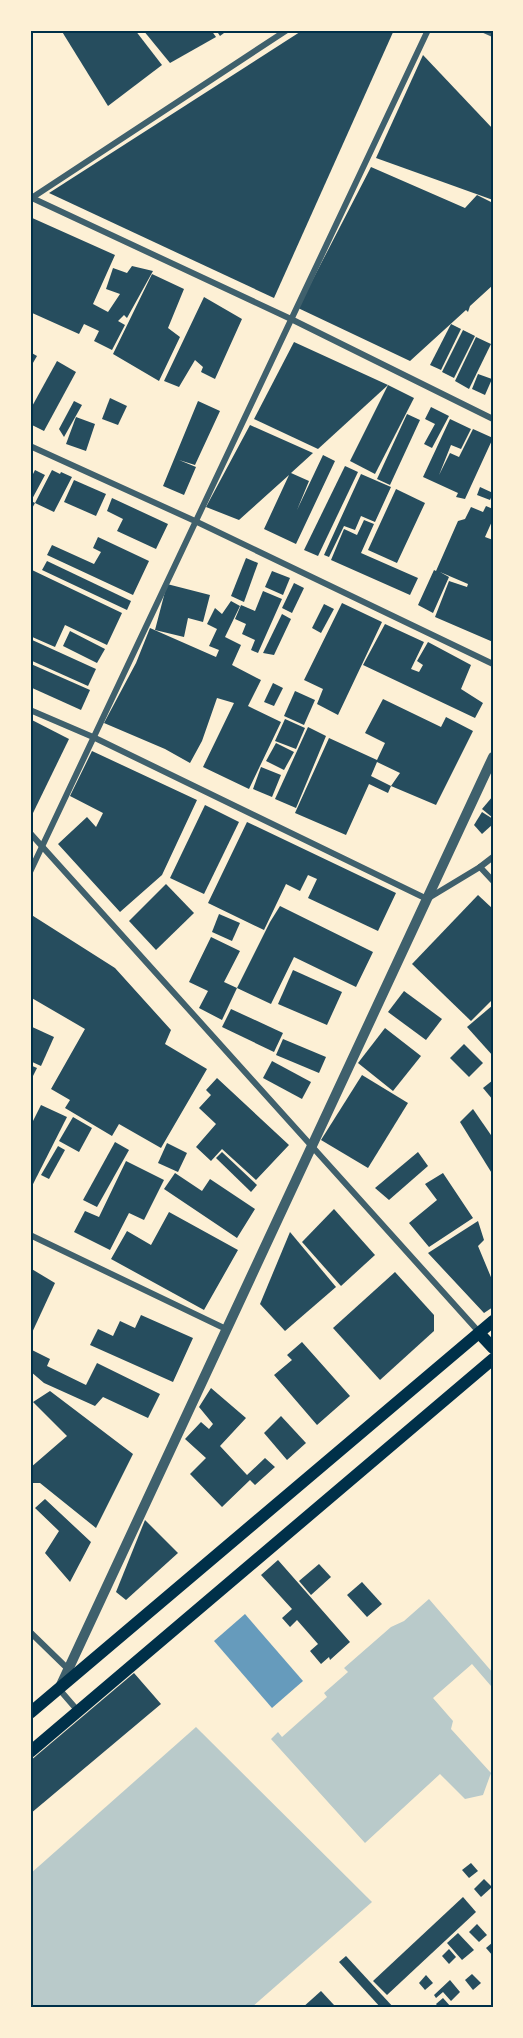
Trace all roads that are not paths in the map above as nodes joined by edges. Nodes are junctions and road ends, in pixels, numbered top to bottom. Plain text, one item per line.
1 (287, 30) edge
2 (428, 30) edge
3 (484, 30) edge
4 (493, 34) edge
5 (31, 198) edge
6 (291, 319) junction
7 (493, 419) edge
8 (30, 446) edge
9 (195, 521) junction
10 (493, 664) edge
11 (30, 710) edge
12 (93, 737) junction
13 (493, 757) edge
14 (30, 833) edge
15 (42, 846) junction
16 (493, 857) edge
17 (480, 867) junction
18 (30, 872) edge
19 (493, 881) edge
20 (427, 899) junction
21 (312, 1146) junction
22 (30, 1235) edge
23 (493, 1322) edge
24 (226, 1329) junction
25 (479, 1333) junction
26 (493, 1348) edge
27 (493, 1359) edge
28 (30, 1632) edge
29 (68, 1669) junction
30 (59, 1689) junction
31 (78, 1711) junction
32 (30, 1713) edge
33 (30, 1752) edge

1 - 5 street
2 - 6 street
3 - 4 street
5 - 6 street
6 - 7 street
6 - 9 street
8 - 9 street
9 - 10 street
9 - 12 street
11 - 12 street
12 - 15 street
12 - 20 street
13 - 20 street
14 - 15 street
15 - 18 street
15 - 21 street
16 - 17 street
17 - 19 street
17 - 20 street
20 - 21 street
21 - 24 street
21 - 25 street
22 - 24 street
23 - 25 main road
24 - 29 street
25 - 26 main road
25 - 30 main road
27 - 31 main road
28 - 29 street
29 - 30 street
30 - 31 street
30 - 32 main road
31 - 33 main road

